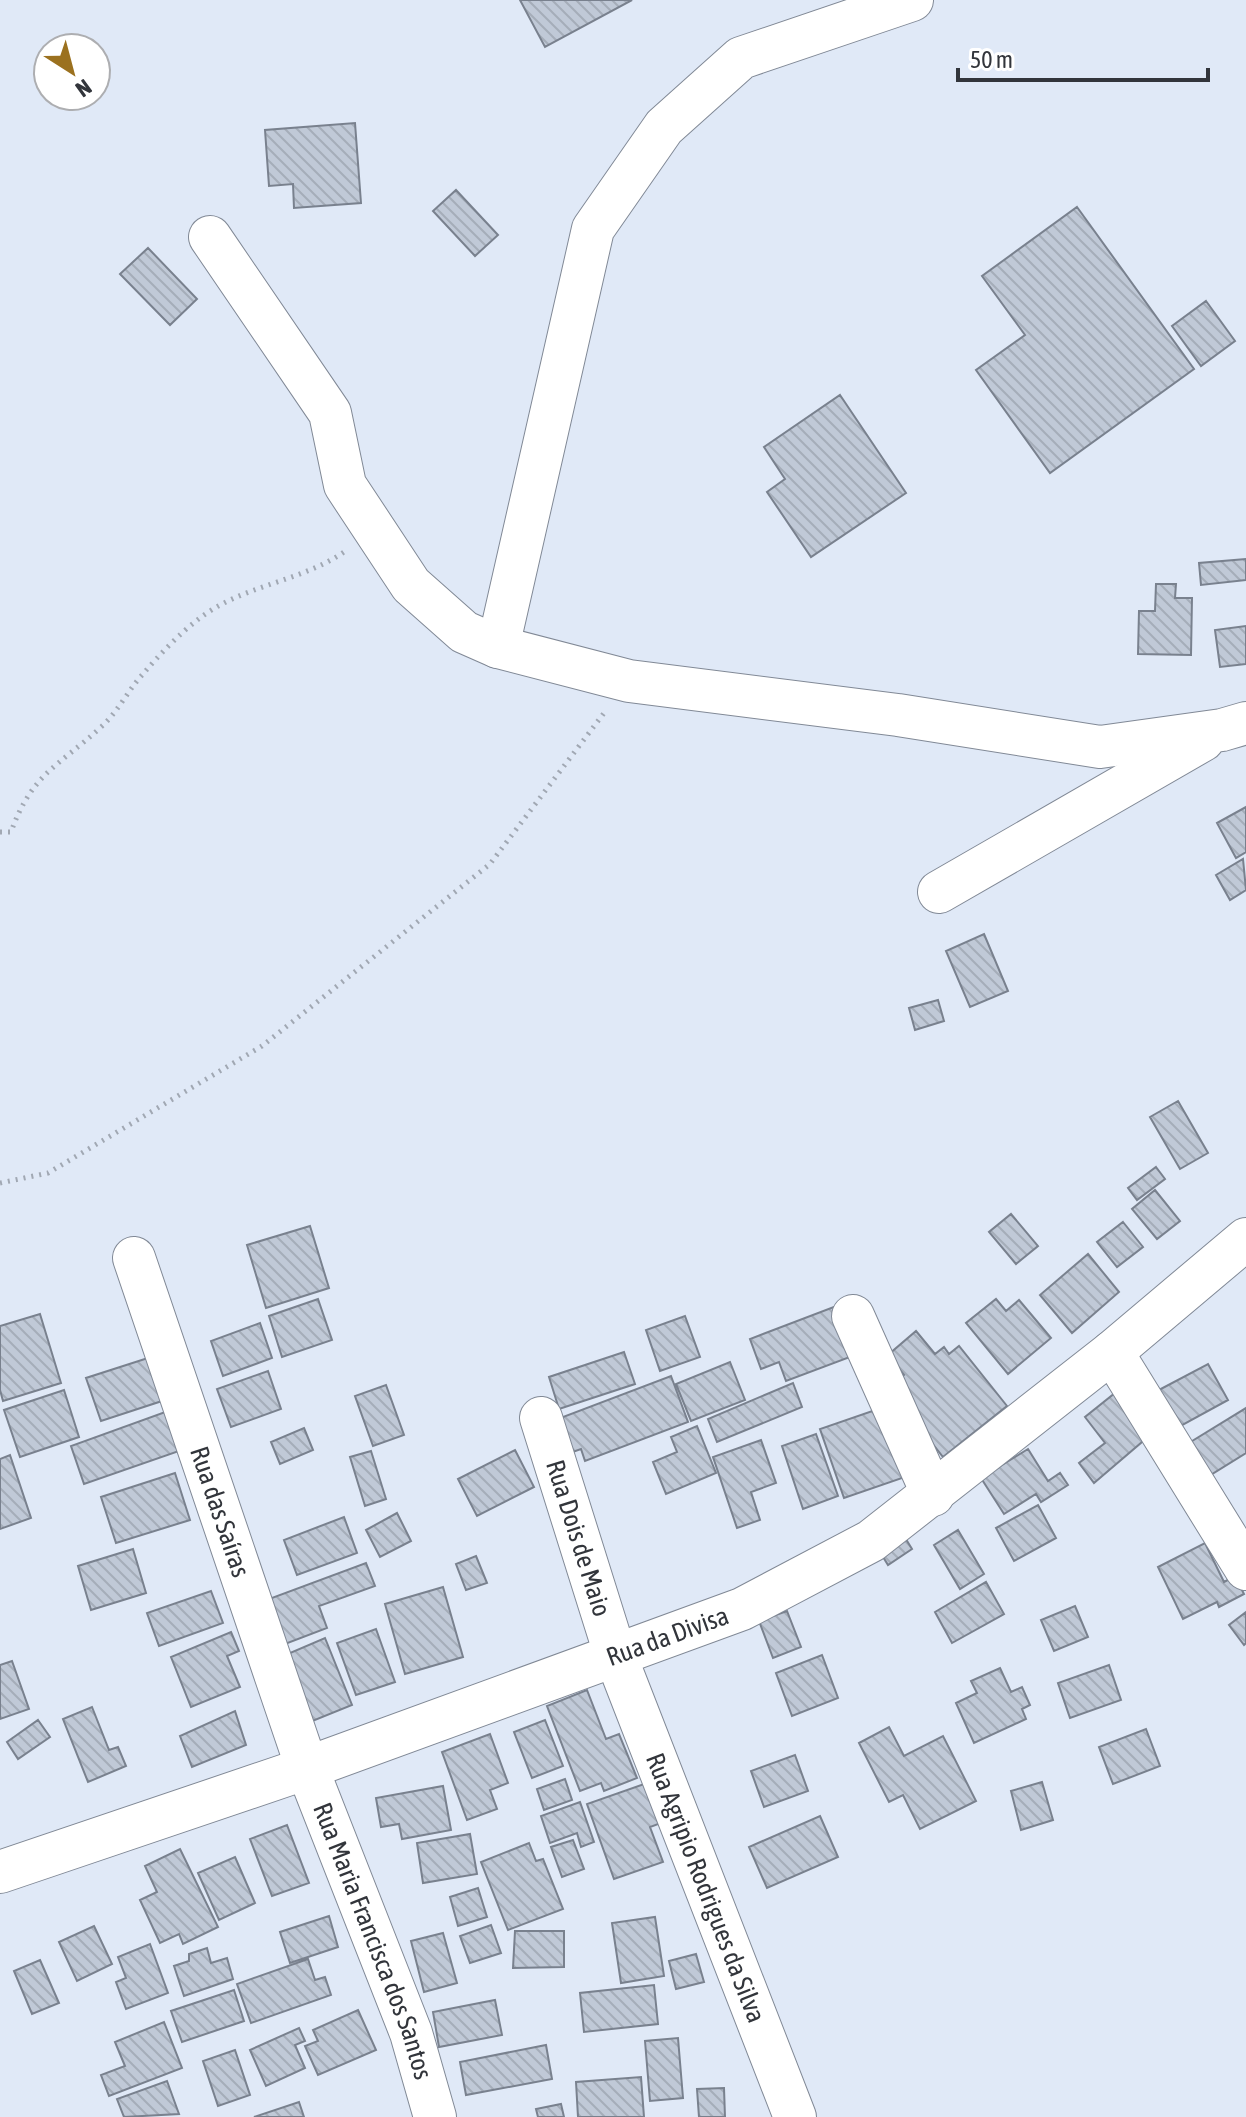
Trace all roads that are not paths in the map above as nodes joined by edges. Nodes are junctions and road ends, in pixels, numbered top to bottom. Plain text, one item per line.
1 (912, 0) edge
2 (210, 237) dead end
3 (498, 647) junction
4 (1234, 726) edge
5 (939, 892) dead end
6 (1246, 1239) edge
7 (134, 1258) dead end
8 (853, 1316) dead end
9 (1112, 1352) junction
10 (541, 1418) dead end
11 (933, 1495) junction
12 (1246, 1569) edge
13 (616, 1657) junction
14 (307, 1768) junction
15 (4, 1859) edge
16 (435, 2117) edge
17 (795, 2117) edge

1 - 3 street
2 - 3 street
3 - 4 street
4 - 5 street
6 - 9 street, Rua da Divisa
7 - 14 street, Rua das Saíras
8 - 11 street
9 - 11 street, Rua da Divisa
9 - 12 street
10 - 13 street, Rua Dois de Maio
11 - 13 street, Rua da Divisa
13 - 14 street, Rua da Divisa
13 - 17 street, Rua Agripio Rodrigues da Silva
14 - 15 street, Rua da Divisa
14 - 16 street, Rua Maria Francisca dos Santos

